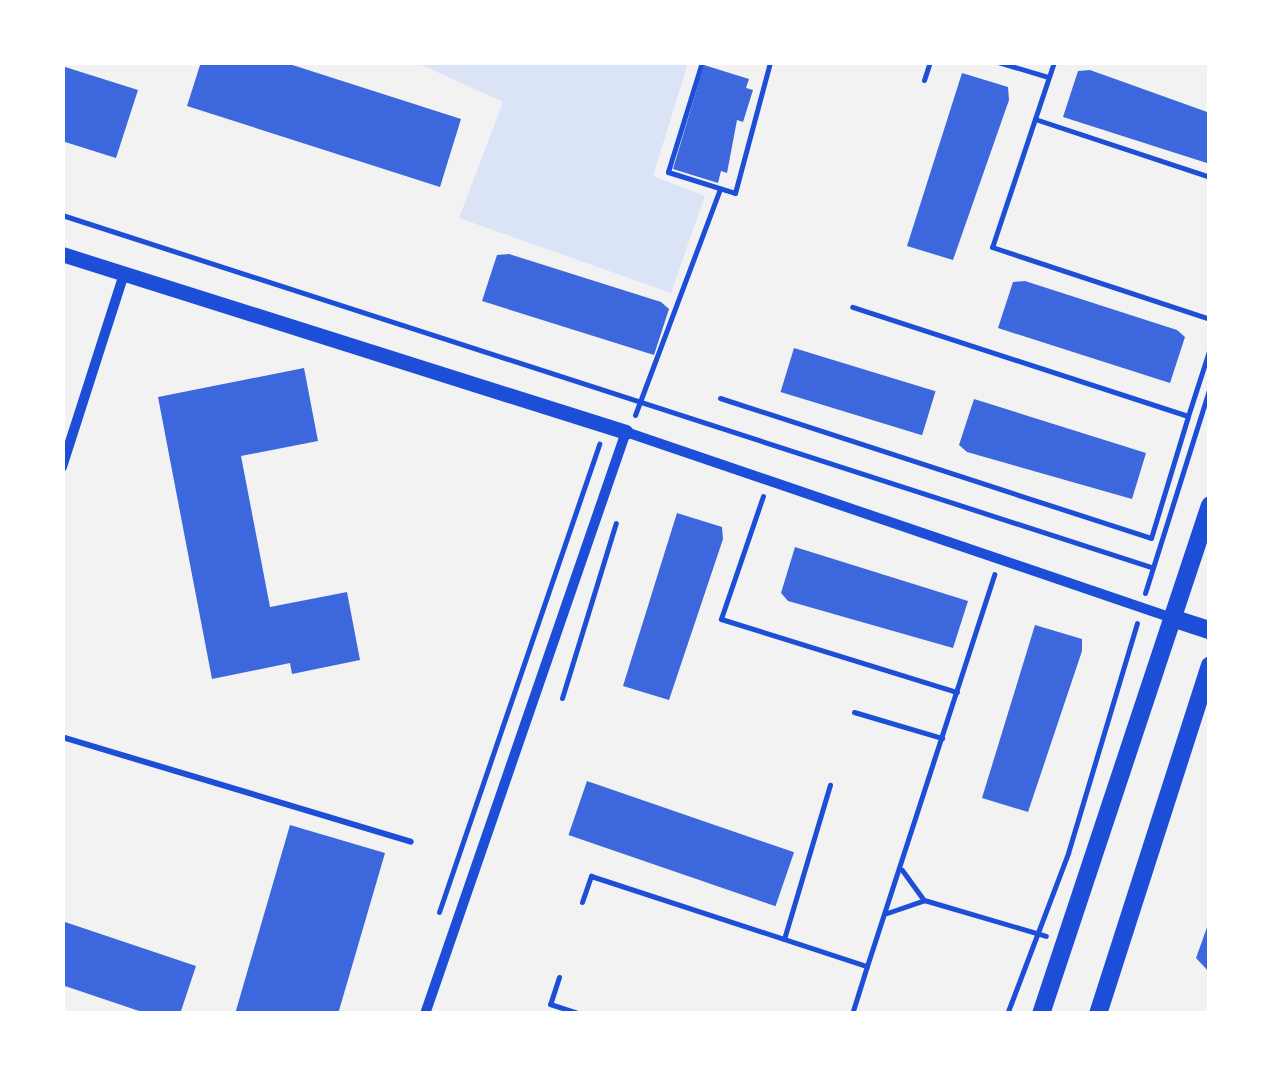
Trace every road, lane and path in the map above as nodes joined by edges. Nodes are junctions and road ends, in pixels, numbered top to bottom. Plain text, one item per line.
1 (702, 62) edge
2 (930, 62) edge
3 (998, 62) edge
4 (1054, 62) edge
5 (773, 63) edge
6 (1049, 78) junction
7 (924, 80) dead end
8 (1035, 119) junction
9 (1210, 177) edge
10 (720, 189) junction
11 (62, 215) edge
12 (62, 254) edge
13 (124, 274) junction
14 (852, 307) dead end
15 (1210, 319) edge
16 (1210, 348) edge
17 (1210, 387) edge
18 (616, 394) junction
19 (720, 398) dead end
20 (642, 402) junction
21 (1188, 416) junction
22 (606, 426) junction
23 (626, 432) junction
24 (62, 467) edge
25 (768, 480) junction
26 (745, 489) dead end
27 (763, 494) junction
28 (1210, 505) edge
29 (619, 512) dead end
30 (999, 559) junction
31 (1151, 567) junction
32 (1142, 607) junction
33 (1172, 618) junction
34 (1210, 630) edge
35 (1209, 669) edge
36 (957, 692) junction
37 (562, 698) dead end
38 (854, 712) dead end
39 (62, 738) edge
40 (942, 738) junction
41 (830, 785) dead end
42 (410, 842) dead end
43 (901, 870) junction
44 (924, 900) junction
45 (582, 902) dead end
46 (887, 914) junction
47 (435, 924) dead end
48 (1033, 932) junction
49 (784, 939) junction
50 (1065, 942) junction
51 (868, 966) junction
52 (559, 977) dead end
53 (425, 1014) edge
54 (580, 1014) edge
55 (852, 1014) edge
56 (1007, 1014) edge
57 (1042, 1014) edge
58 (1098, 1014) edge

1 - 10 path
2 - 7 path
3 - 6 path
4 - 6 path
5 - 10 path
6 - 8 path
8 - 9 path
8 - 15 path
10 - 20 path
11 - 18 path
12 - 13 street
13 - 22 street
13 - 24 street
14 - 21 path
16 - 21 path
17 - 31 path
18 - 20 path
18 - 22 path
19 - 21 path
20 - 23 path
20 - 31 path
22 - 23 street
22 - 47 path
23 - 25 street
23 - 53 street
25 - 27 path
25 - 30 street
26 - 27 path
27 - 36 path
28 - 33 main road
29 - 37 path
30 - 32 street
30 - 36 path
31 - 32 path
32 - 33 street
32 - 48 path
33 - 34 main road
33 - 50 main road
35 - 58 main road
36 - 40 path
38 - 40 path
39 - 42 lane
40 - 43 path
41 - 49 path
43 - 44 path
43 - 46 path
44 - 46 path
44 - 48 path
45 - 49 path
46 - 51 path
48 - 50 path
48 - 56 path
49 - 51 path
50 - 57 main road
51 - 55 path
52 - 54 path

